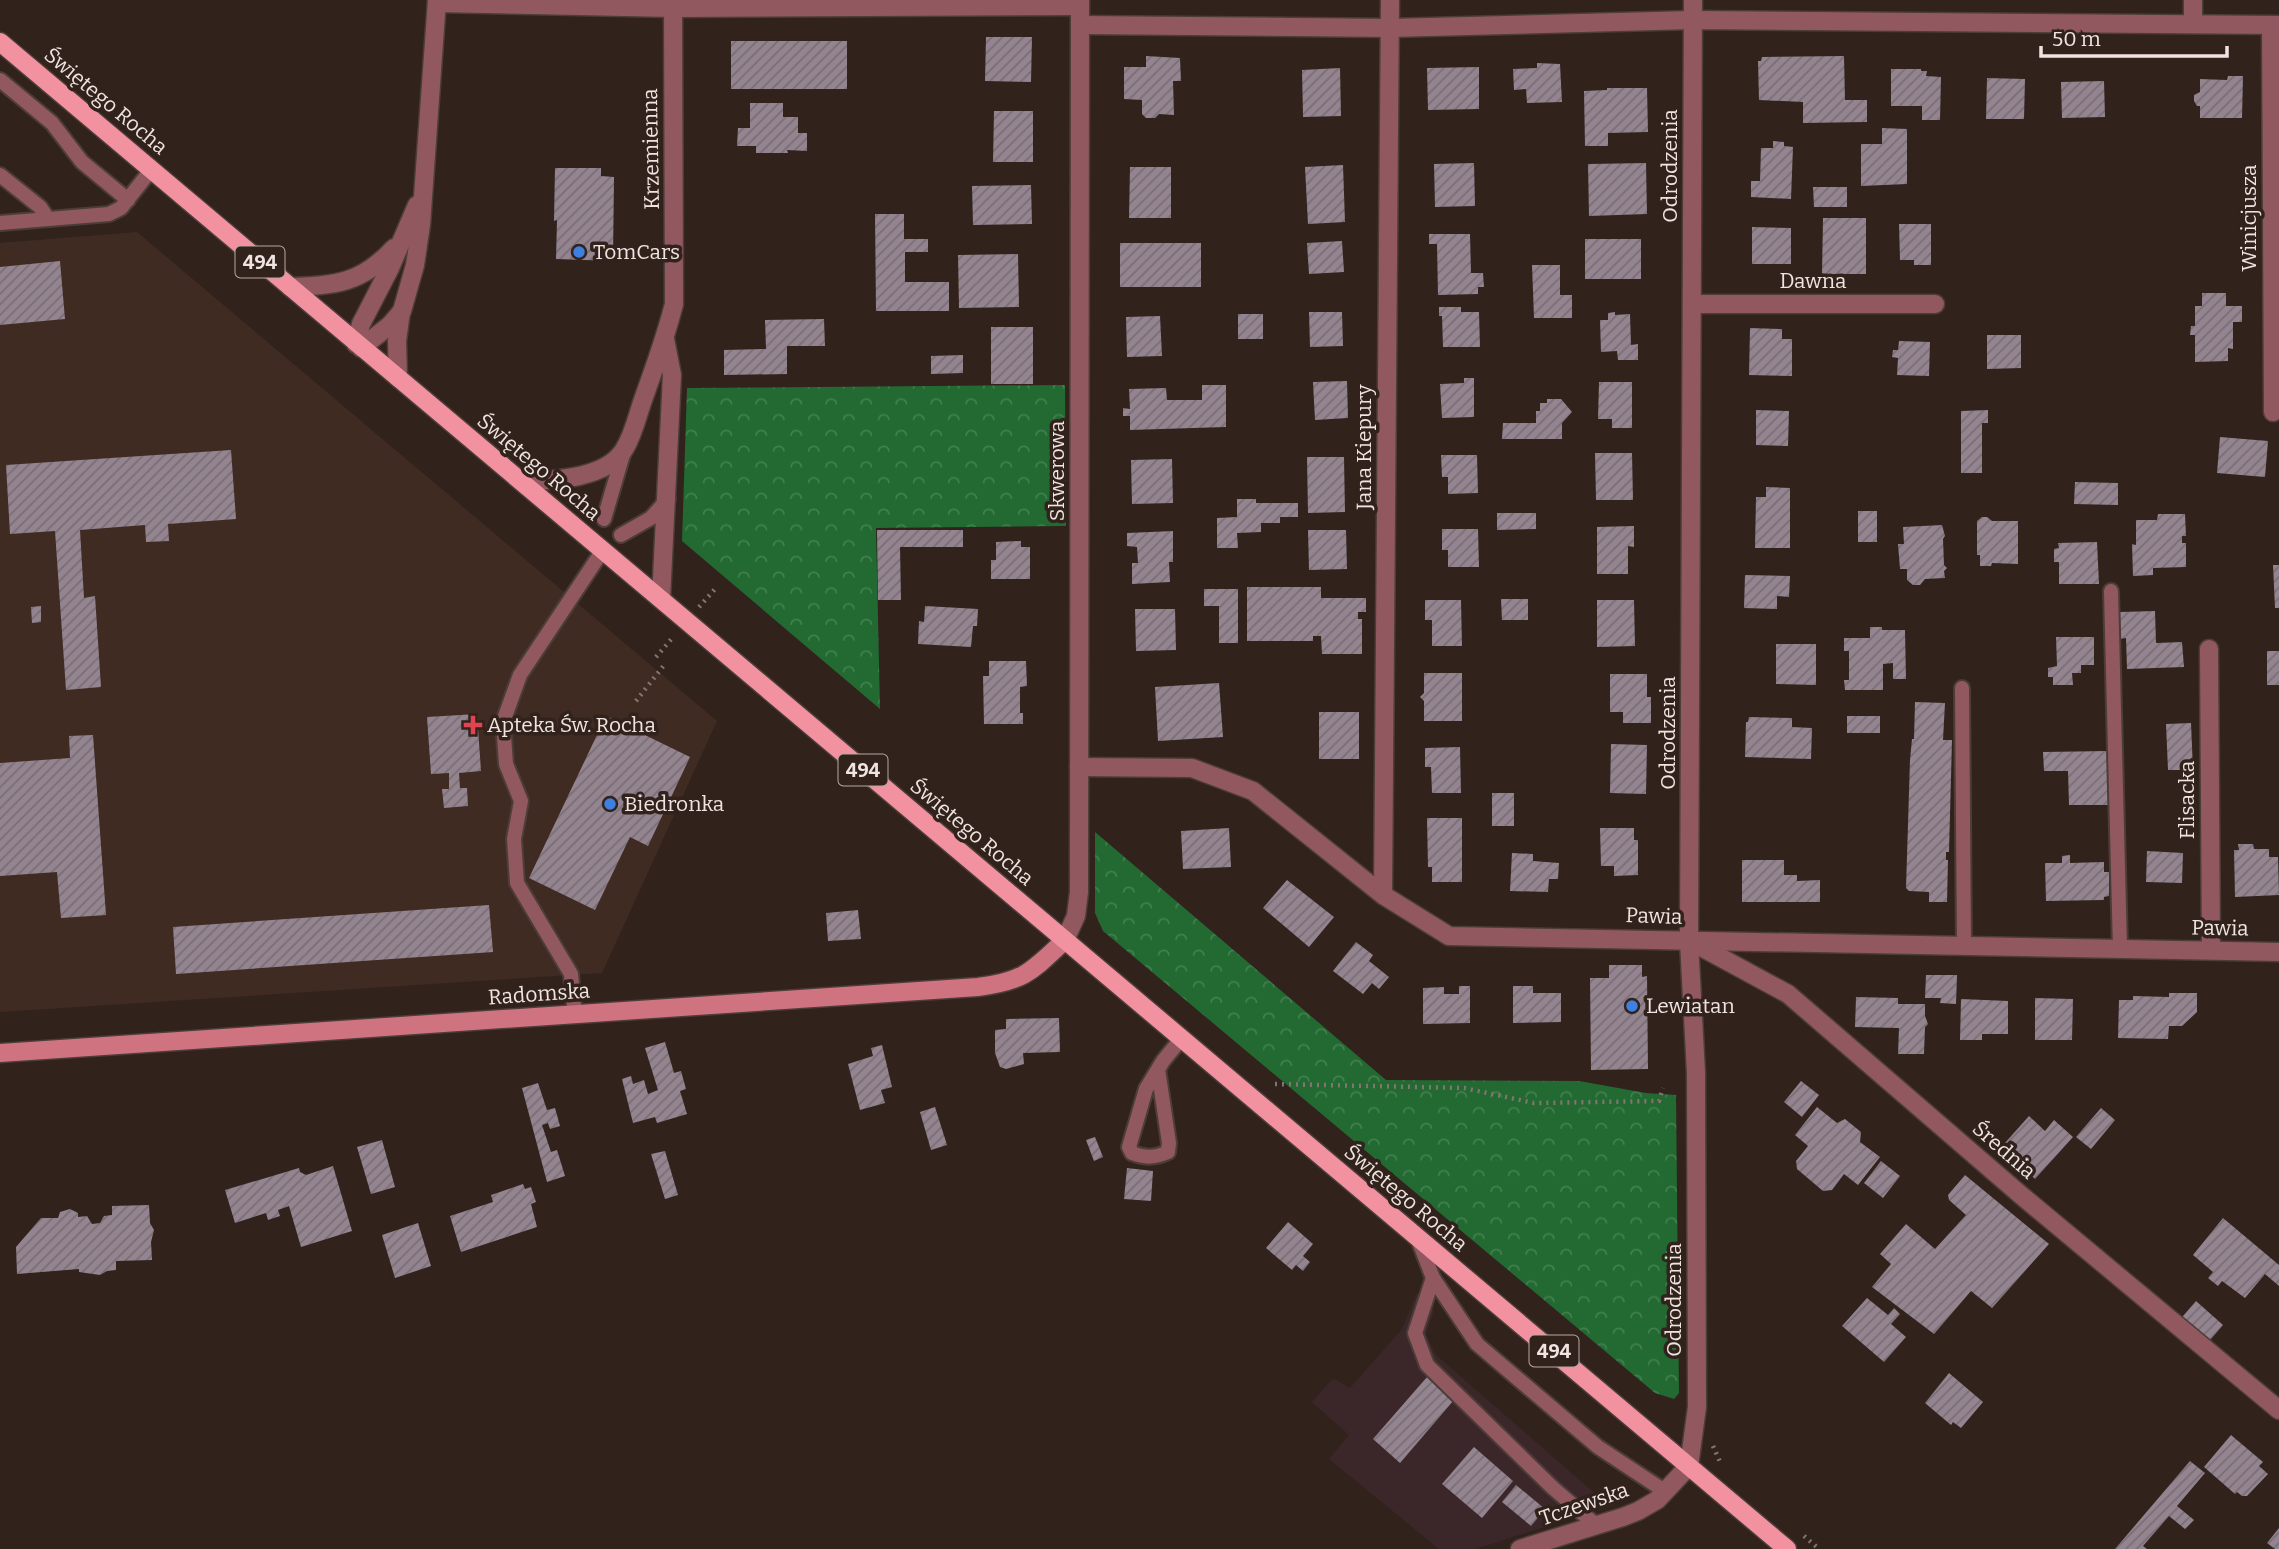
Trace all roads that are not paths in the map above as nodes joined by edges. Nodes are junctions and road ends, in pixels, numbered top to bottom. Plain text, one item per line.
1 (1390, 0) edge
2 (1693, 0) edge
3 (2193, 0) edge
4 (437, 1) edge
5 (1080, 3) edge
6 (673, 4) edge
7 (1693, 20) junction
8 (2193, 24) junction
9 (1080, 25) junction
10 (2275, 25) edge
11 (1390, 27) junction
12 (0, 42) edge
13 (0, 80) edge
14 (152, 170) junction
15 (0, 175) edge
16 (424, 189) junction
17 (128, 200) junction
18 (48, 219) junction
19 (0, 223) edge
20 (404, 237) junction
21 (290, 287) junction
22 (1692, 304) junction
23 (1935, 304) dead end
24 (401, 310) junction
25 (665, 339) junction
26 (359, 346) junction
27 (398, 378) junction
28 (2273, 412) dead end
29 (624, 450) junction
30 (521, 481) junction
31 (668, 499) junction
32 (604, 519) dead end
33 (621, 535) dead end
34 (603, 550) junction
35 (2111, 591) dead end
36 (661, 599) junction
37 (2209, 649) dead end
38 (1962, 688) dead end
39 (1079, 767) junction
40 (1383, 895) junction
41 (1065, 940) junction
42 (1689, 941) junction
43 (1964, 946) junction
44 (2120, 949) junction
45 (2211, 950) junction
46 (2279, 952) edge
47 (575, 1015) junction
48 (1181, 1039) junction
49 (0, 1053) edge
50 (1158, 1069) junction
51 (1417, 1237) junction
52 (1433, 1278) junction
53 (2279, 1410) edge
54 (1689, 1466) junction
55 (1666, 1492) junction
56 (1596, 1525) junction
57 (1520, 1549) edge
58 (1787, 1549) edge

1 - 11 street, Jana Kiepury
2 - 7 street, Odrodzenia
3 - 8 street
4 - 6 street
4 - 16 street
5 - 6 street
5 - 9 street, Skwerowa
6 - 25 street, Krzemienna
7 - 8 street
7 - 11 street
7 - 22 street, Odrodzenia
8 - 10 street
9 - 11 street
9 - 39 street, Skwerowa
10 - 28 street, Winicjusza
11 - 40 street, Jana Kiepury
12 - 14 main road, Świętego Rocha / 494
13 - 17 lane
14 - 17 lane
14 - 21 main road, Świętego Rocha / 494
15 - 18 lane
16 - 20 street
16 - 24 street
17 - 18 lane
18 - 19 lane
20 - 21 street
20 - 26 street
21 - 26 main road, Świętego Rocha / 494
22 - 23 street, Dawna
22 - 42 street, Odrodzenia
24 - 26 street
24 - 27 street
25 - 29 street, Krzemienna
25 - 31 street, Krzemienna
26 - 27 main road, Świętego Rocha / 494
27 - 30 main road, Świętego Rocha / 494
29 - 30 street
29 - 32 lane
30 - 34 main road, Świętego Rocha / 494
31 - 33 lane
31 - 36 street, Krzemienna
34 - 36 main road, Świętego Rocha / 494
34 - 47 lane
35 - 44 lane
36 - 41 main road, Świętego Rocha / 494
37 - 45 street, Flisacka
38 - 43 lane
39 - 40 street, Pawia
39 - 41 street, Skwerowa
40 - 42 street, Pawia
41 - 47 street, Radomska
41 - 48 main road, Świętego Rocha / 494
42 - 43 street, Pawia
42 - 53 street, Średnia
42 - 54 street, Odrodzenia
43 - 44 street, Pawia
44 - 45 street, Pawia
45 - 46 street, Pawia
47 - 49 street, Radomska
48 - 50 lane
48 - 51 main road, Świętego Rocha / 494
50 - 50 lane
51 - 52 lane
51 - 54 main road, Świętego Rocha / 494
52 - 55 lane
52 - 56 lane
54 - 55 street, Tczewska
54 - 58 main road, Świętego Rocha / 494
55 - 56 street, Tczewska
56 - 57 street, Tczewska

